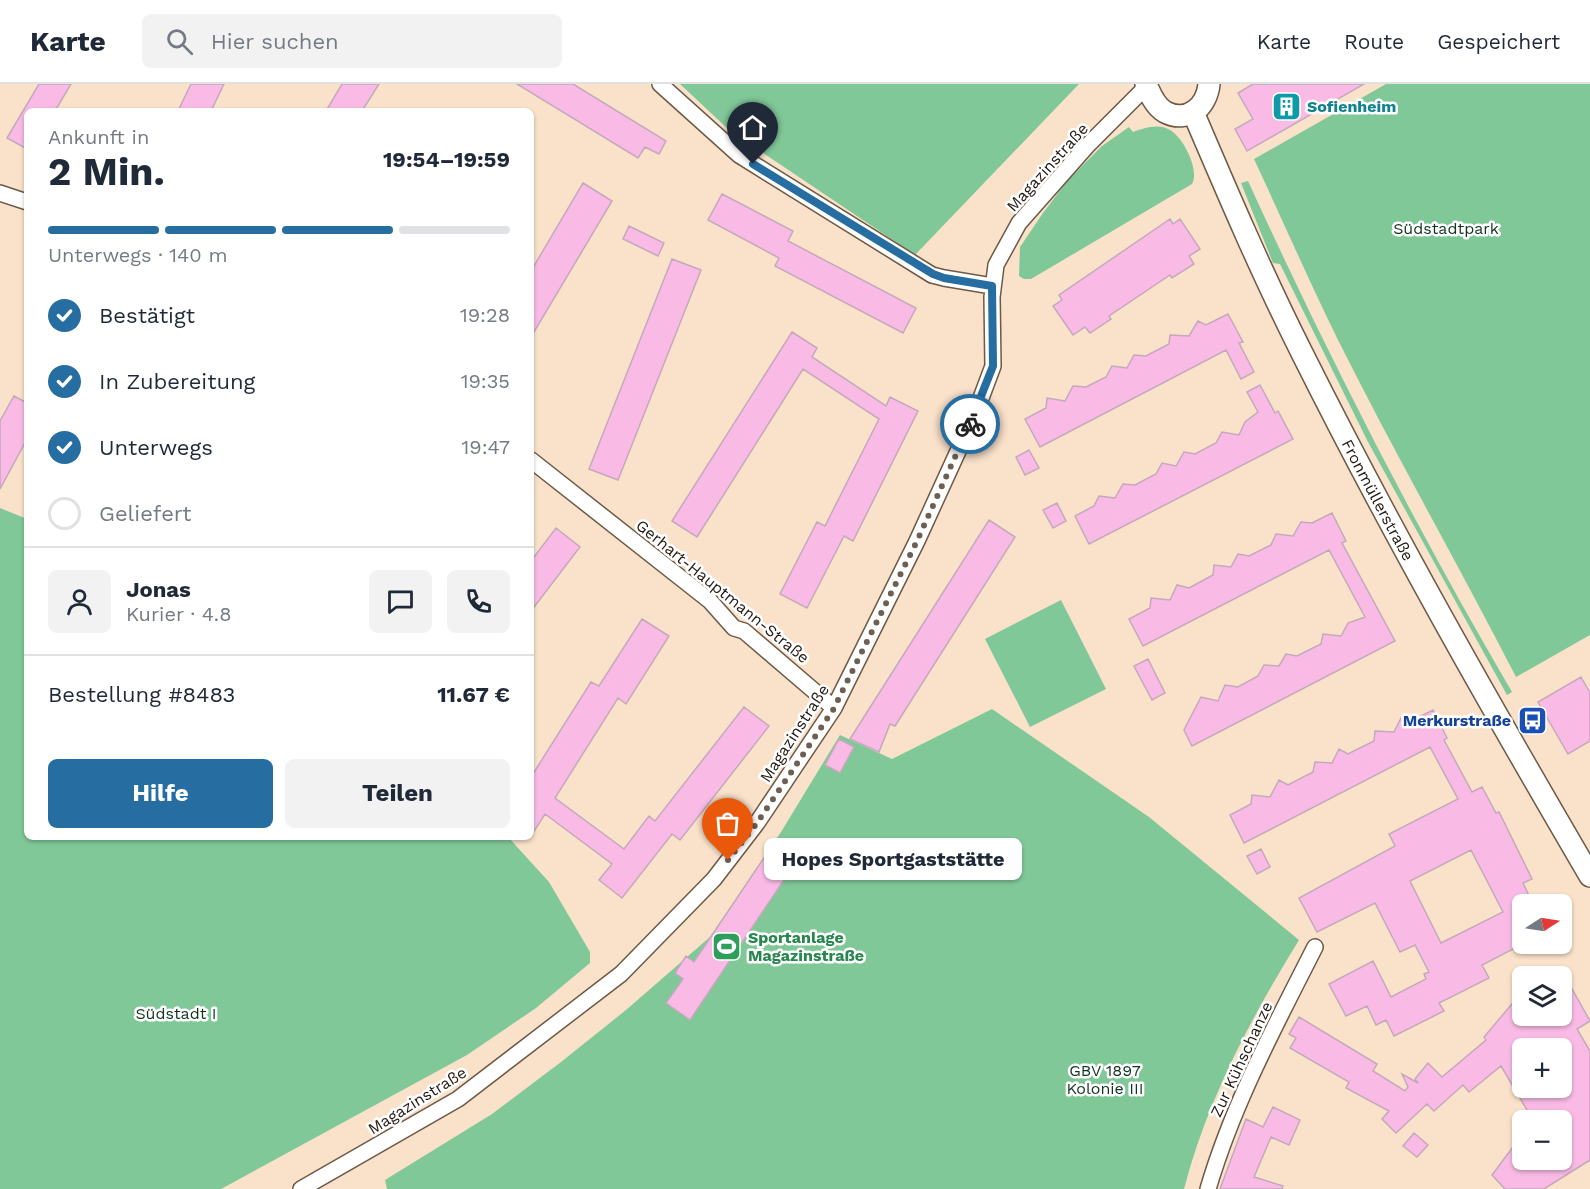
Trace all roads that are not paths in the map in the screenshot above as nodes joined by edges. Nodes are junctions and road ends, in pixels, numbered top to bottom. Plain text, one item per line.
1 (660, 84) edge
2 (1209, 84) edge
3 (1147, 85) edge
4 (1193, 112) junction
5 (0, 193) edge
6 (24, 201) edge
7 (992, 286) junction
8 (534, 462) edge
9 (834, 708) junction
10 (1590, 876) edge
11 (1315, 947) dead end
12 (301, 1189) edge
13 (1208, 1189) edge

1 - 7 street
2 - 4 main road
3 - 4 main road
3 - 7 street, Magazinstraße
4 - 10 main road, Fronmüllerstraße
5 - 6 street
7 - 9 street, Magazinstraße
8 - 9 street, Gerhart-Hauptmann-Straße
9 - 12 street, Magazinstraße
11 - 13 street, Zur Kühschanze

